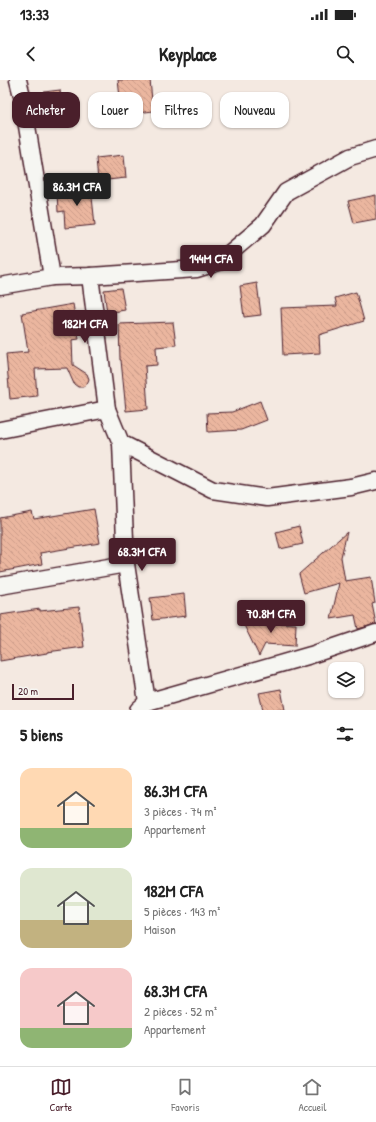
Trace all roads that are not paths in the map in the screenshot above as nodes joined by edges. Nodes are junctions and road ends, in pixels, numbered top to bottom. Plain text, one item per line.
1 (18, 80) edge
2 (376, 149) edge
3 (90, 276) junction
4 (52, 277) junction
5 (0, 286) edge
6 (106, 409) junction
7 (0, 430) edge
8 (121, 443) junction
9 (376, 481) edge
10 (126, 564) junction
11 (0, 586) edge
12 (376, 633) edge
13 (142, 706) edge

1 - 4 street
2 - 3 street
3 - 4 street
3 - 6 street
4 - 5 street
6 - 7 street
6 - 8 street
8 - 9 street
8 - 10 street
10 - 11 street
10 - 13 street
12 - 13 street

